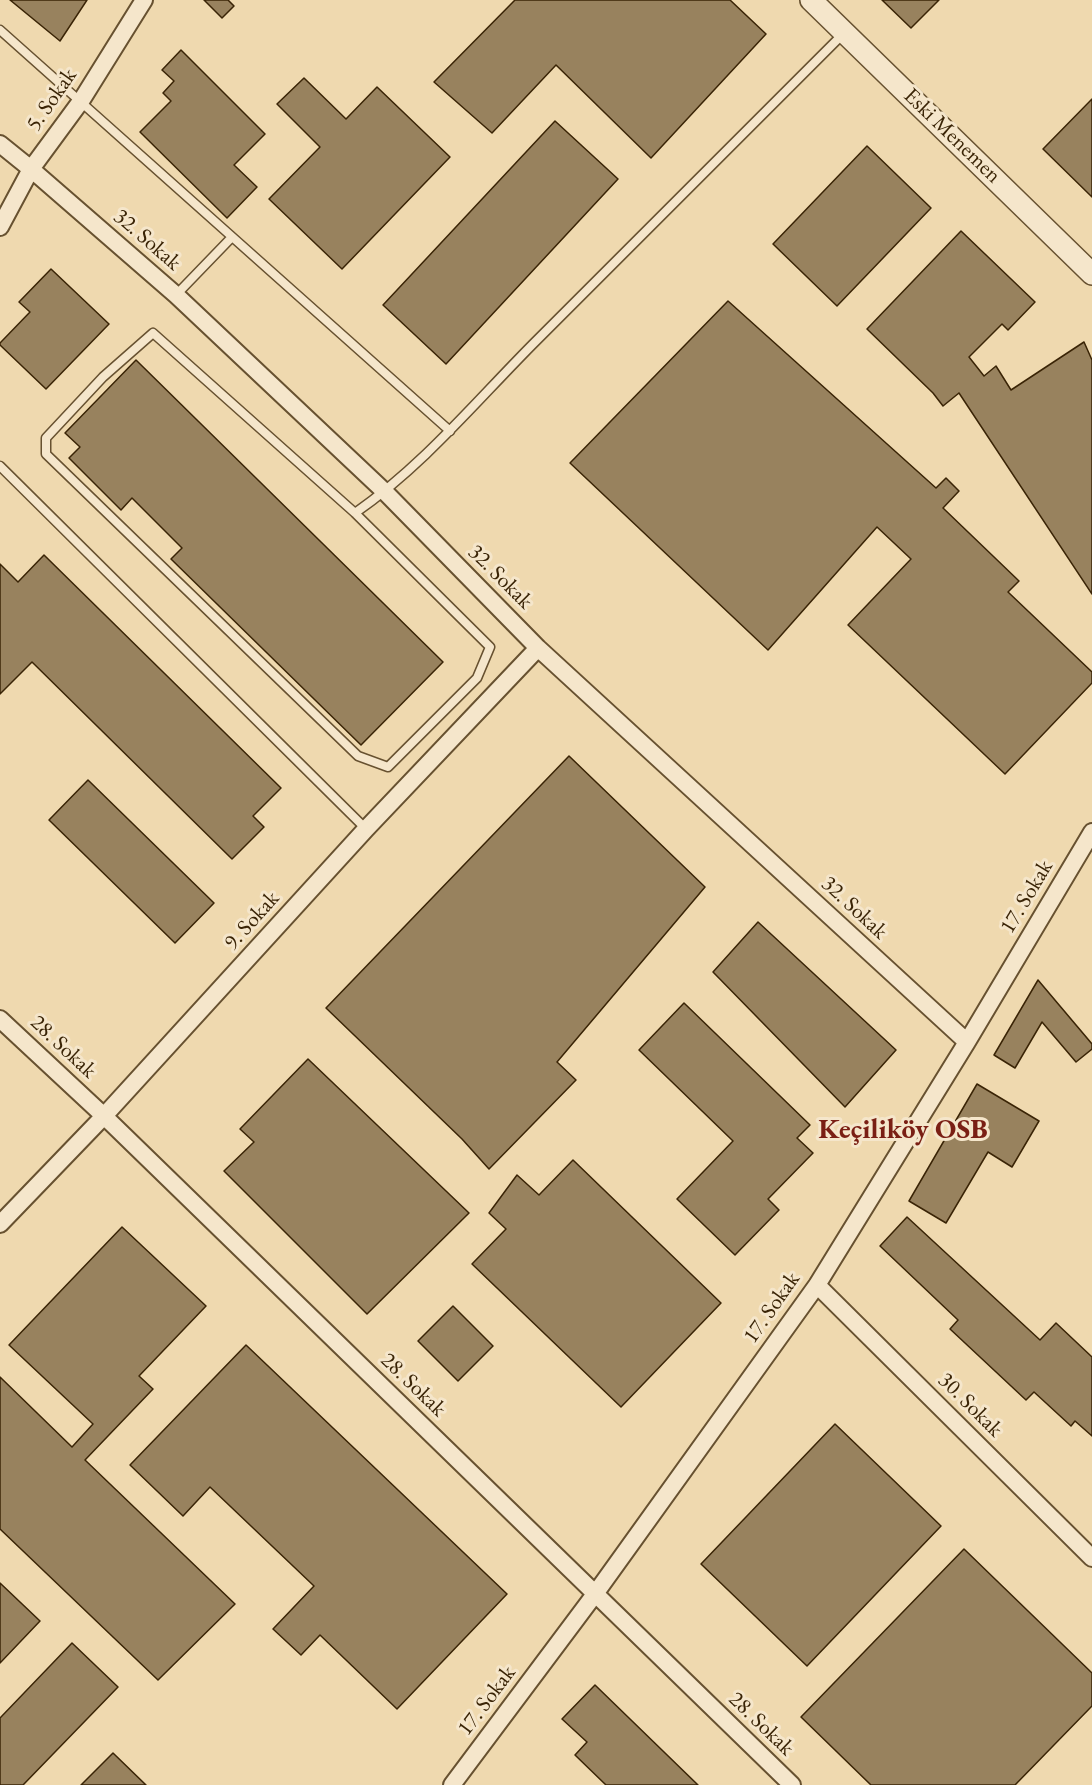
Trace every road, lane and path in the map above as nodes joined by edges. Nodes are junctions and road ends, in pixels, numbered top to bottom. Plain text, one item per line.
1 (144, 0) edge
2 (811, 0) edge
3 (0, 30) edge
4 (845, 32) junction
5 (81, 101) junction
6 (0, 144) edge
7 (31, 169) junction
8 (0, 227) edge
9 (232, 237) junction
10 (1092, 274) edge
11 (176, 295) junction
12 (450, 431) junction
13 (0, 466) edge
14 (385, 492) junction
15 (355, 513) junction
16 (538, 648) junction
17 (366, 829) junction
18 (1092, 832) edge
19 (0, 1018) edge
20 (967, 1042) junction
21 (104, 1116) junction
22 (0, 1224) edge
23 (817, 1285) junction
24 (1092, 1558) edge
25 (595, 1594) junction
26 (452, 1785) edge
27 (792, 1785) edge

1 - 5 street, 5. Sokak
2 - 4 street, Eski Menemen
3 - 5 lane
4 - 10 street, Eski Menemen
4 - 12 lane
5 - 7 street, 5. Sokak
5 - 9 lane
6 - 7 street, 32. Sokak
7 - 8 street, 5. Sokak
7 - 11 street, 32. Sokak
9 - 11 lane
9 - 12 lane
11 - 14 street, 32. Sokak
12 - 14 lane
13 - 17 lane
14 - 15 lane
14 - 16 street, 32. Sokak
15 - 15 lane
16 - 17 street, 9. Sokak
16 - 20 street, 32. Sokak
17 - 21 street, 9. Sokak
18 - 20 street, 17. Sokak
19 - 21 street, 28. Sokak
20 - 23 street, 17. Sokak
21 - 22 street, 9. Sokak
21 - 25 street, 28. Sokak
23 - 24 street, 30. Sokak
23 - 25 street, 17. Sokak
25 - 26 street, 17. Sokak
25 - 27 street, 28. Sokak

